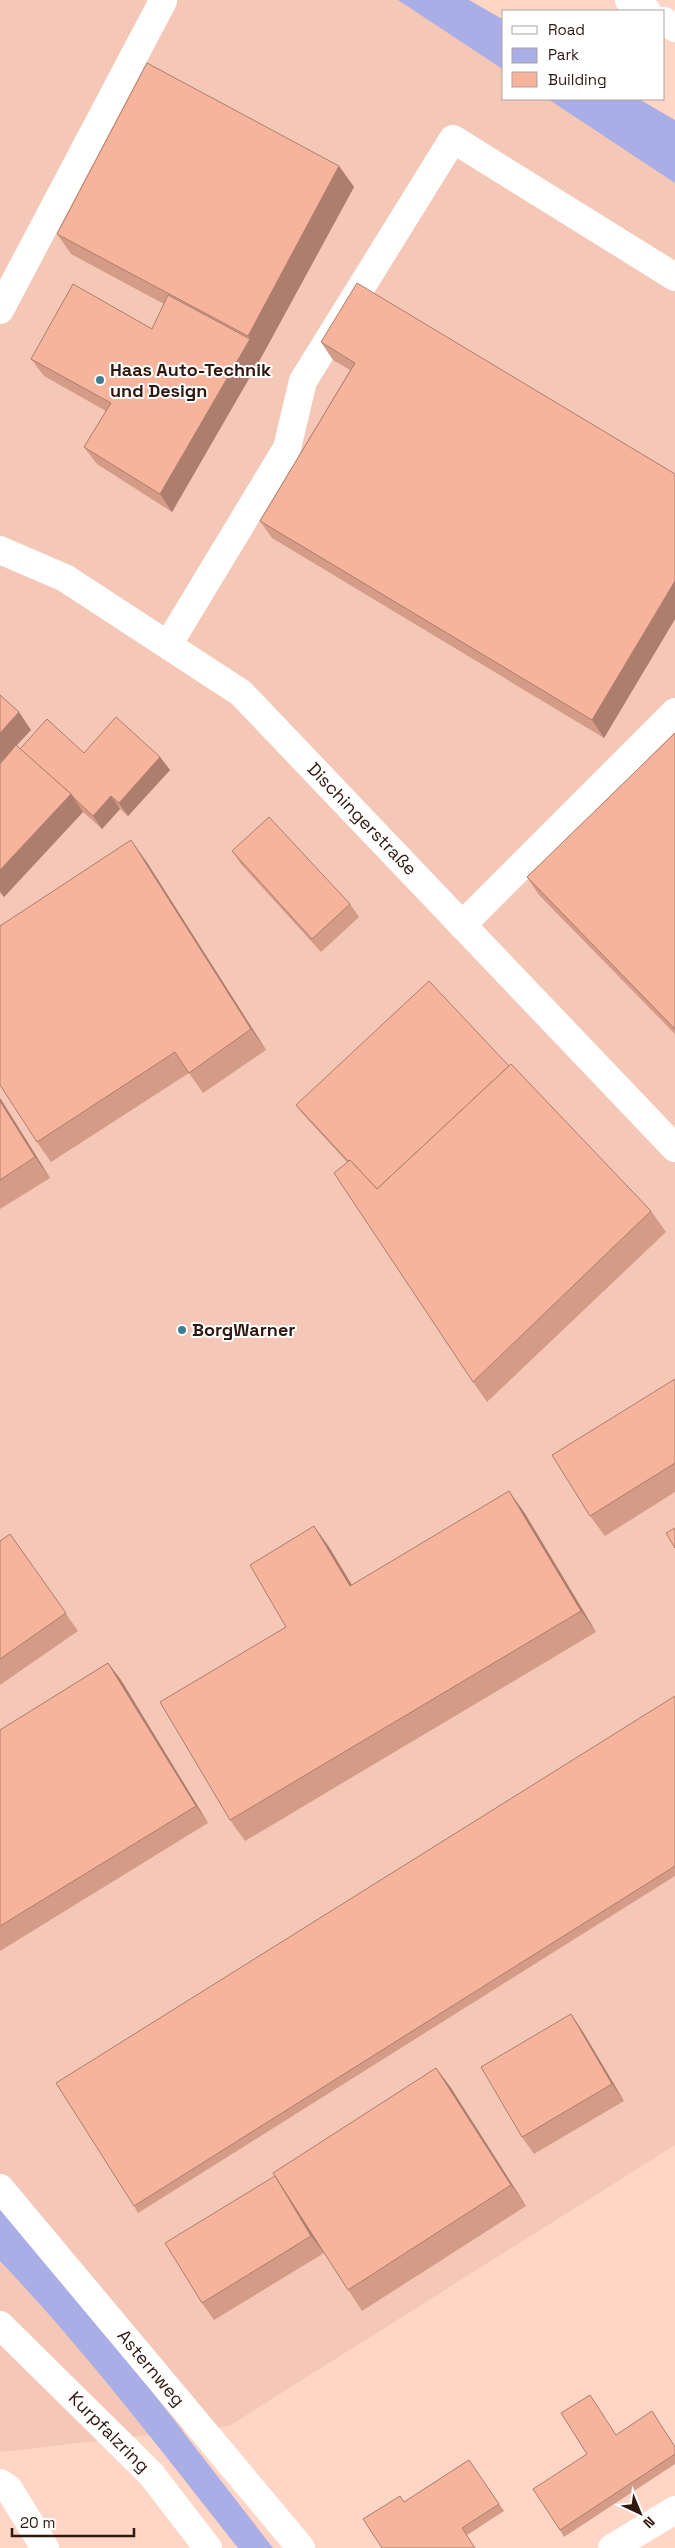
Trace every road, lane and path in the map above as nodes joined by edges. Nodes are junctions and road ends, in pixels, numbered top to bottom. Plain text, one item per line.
1 (629, 0) edge
2 (163, 1) dead end
3 (646, 10) edge
4 (675, 276) edge
5 (0, 310) edge
6 (0, 550) edge
7 (168, 645) junction
8 (675, 712) edge
9 (462, 925) junction
10 (674, 1146) edge
11 (0, 2188) edge
12 (0, 2325) edge
13 (0, 2483) edge
14 (675, 2510) edge
15 (45, 2548) edge
16 (208, 2548) edge
17 (301, 2548) edge
18 (612, 2548) edge

1 - 3 main road
2 - 5 main road
4 - 7 main road
6 - 7 main road, Dischingerstraße
7 - 9 main road, Dischingerstraße
8 - 9 main road
9 - 10 main road, Dischingerstraße
11 - 17 main road, Asternweg
12 - 16 main road, Kurpfalzring
13 - 15 main road
14 - 18 main road

